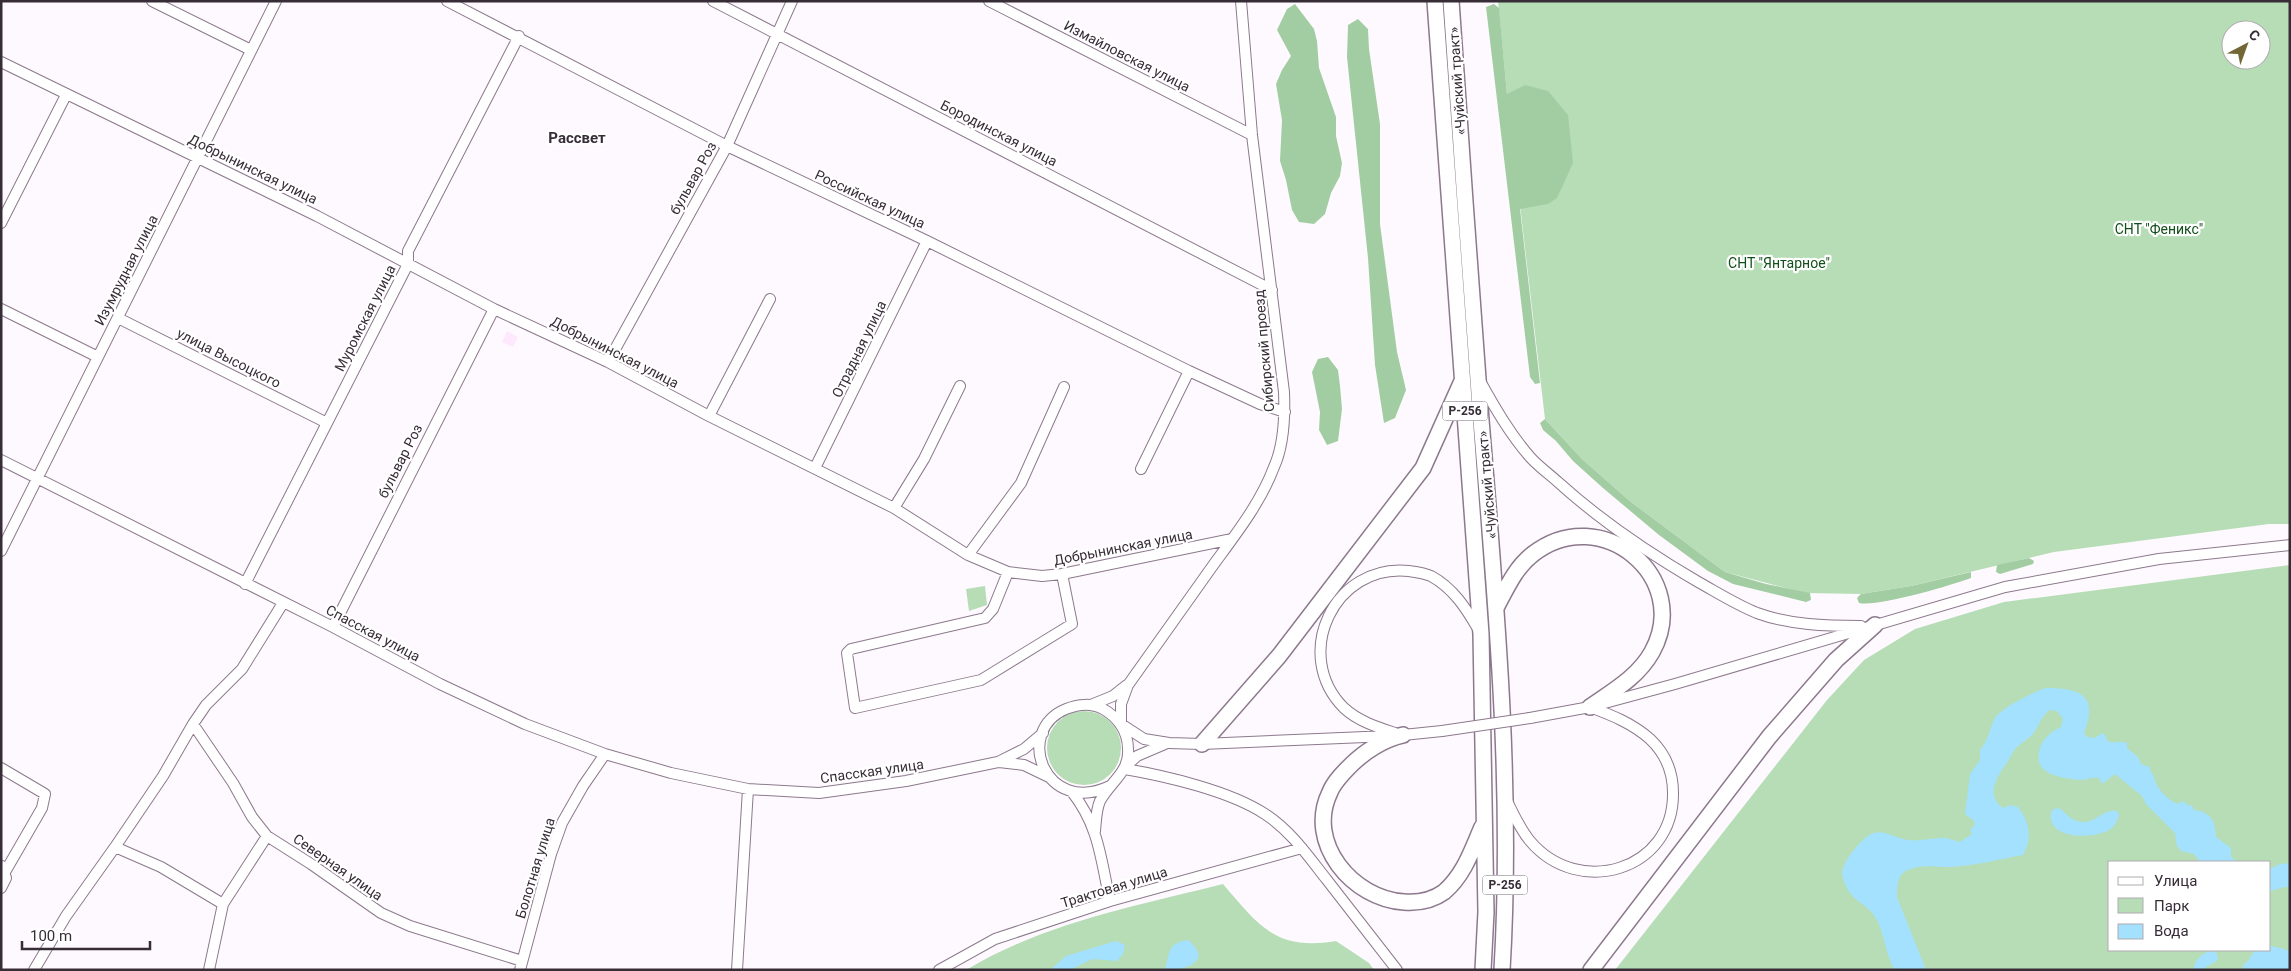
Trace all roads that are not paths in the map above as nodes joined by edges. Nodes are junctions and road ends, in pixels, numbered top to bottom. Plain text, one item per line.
1 (152, 1) edge
2 (276, 1) edge
3 (447, 1) edge
4 (713, 1) edge
5 (792, 1) edge
6 (989, 1) edge
7 (1241, 1) edge
8 (1434, 1) edge
9 (1451, 1) edge
10 (776, 33) junction
11 (518, 36) junction
12 (251, 50) junction
13 (1, 62) edge
14 (66, 95) junction
15 (1252, 135) junction
16 (727, 146) junction
17 (198, 158) junction
18 (1, 223) edge
19 (927, 241) junction
20 (408, 264) junction
21 (1272, 290) junction
22 (770, 299) dead end
23 (1, 309) edge
24 (494, 309) junction
25 (118, 318) junction
26 (98, 357) junction
27 (608, 362) junction
28 (1189, 371) junction
29 (1470, 379) junction
30 (960, 386) dead end
31 (1064, 386) dead end
32 (1285, 412) junction
33 (709, 416) junction
34 (327, 424) junction
35 (1, 460) edge
36 (815, 468) junction
37 (1140, 470) dead end
38 (36, 478) junction
39 (894, 508) junction
40 (1232, 539) junction
41 (2290, 545) edge
42 (1, 551) edge
43 (968, 555) junction
44 (1008, 572) junction
45 (1062, 574) junction
46 (245, 584) junction
47 (283, 602) junction
48 (1496, 606) junction
49 (1875, 626) junction
50 (333, 627) junction
51 (1481, 634) junction
52 (1128, 685) junction
53 (1091, 705) junction
54 (1590, 707) junction
55 (193, 724) junction
56 (1121, 724) junction
57 (1043, 733) junction
58 (1401, 735) junction
59 (1169, 743) junction
60 (1202, 744) junction
61 (605, 754) junction
62 (998, 762) junction
63 (1, 768) edge
64 (1125, 768) junction
65 (1050, 778) junction
66 (1110, 786) junction
67 (748, 789) junction
68 (1072, 792) junction
69 (1506, 799) junction
70 (1484, 821) junction
71 (1095, 831) junction
72 (267, 836) junction
73 (115, 847) junction
74 (1302, 848) junction
75 (3, 868) edge
76 (1, 888) edge
77 (1110, 901) junction
78 (223, 904) junction
79 (521, 966) edge
80 (34, 970) edge
81 (209, 970) edge
82 (737, 970) edge
83 (939, 970) edge
84 (1397, 970) edge
85 (1483, 970) edge
86 (1502, 970) edge
87 (1591, 970) edge

1 - 12 street
2 - 12 street, Изумрудная улица
3 - 11 street, Российская улица
4 - 10 street, Бородинская улица
5 - 10 street, бульвар Роз
6 - 15 street, Измайловская улица
7 - 15 street, Сибирский проезд
8 - 29 highway, «Чуйский тракт» / Р-256
9 - 29 highway, «Чуйский тракт» / Р-256
10 - 16 street, бульвар Роз
10 - 21 street, Бородинская улица
11 - 16 street, Российская улица
11 - 20 street, Муромская улица
12 - 17 street, Изумрудная улица
13 - 14 street, Добрынинская улица
14 - 17 street, Добрынинская улица
14 - 18 street
15 - 21 street, Сибирский проезд
16 - 19 street, Российская улица
16 - 27 street, бульвар Роз
17 - 20 street, Добрынинская улица
17 - 25 street, Изумрудная улица
19 - 28 street, Российская улица
19 - 36 street, Отрадная улица
20 - 24 street, Добрынинская улица
20 - 34 street, Муромская улица
21 - 32 street, Сибирский проезд
22 - 33 street
23 - 26 street
24 - 27 street, Добрынинская улица
24 - 50 street, бульвар Роз
25 - 26 street, Изумрудная улица
25 - 34 street, улица Высоцкого
26 - 38 street, Изумрудная улица
27 - 33 street, Добрынинская улица
28 - 32 street, Российская улица
28 - 37 street
29 - 48 highway, «Чуйский тракт» / Р-256
29 - 49 street
29 - 51 highway, «Чуйский тракт» / Р-256
29 - 60 highway
30 - 39 street
31 - 43 street
32 - 40 street, Сибирский проезд
33 - 36 street, Добрынинская улица
34 - 46 street, Муромская улица
35 - 38 street, Спасская улица
36 - 39 street, Добрынинская улица
38 - 42 street, Изумрудная улица
38 - 46 street, Спасская улица
39 - 43 street, Добрынинская улица
40 - 45 street, Добрынинская улица
40 - 52 street, Сибирский проезд
41 - 49 street
43 - 44 street, Добрынинская улица
44 - 45 street, Добрынинская улица
44 - 45 street
46 - 47 street, Спасская улица
47 - 50 street, Спасская улица
47 - 55 street
48 - 54 highway
48 - 69 highway, «Чуйский тракт» / Р-256
49 - 54 street
49 - 87 highway
50 - 61 street, Спасская улица
51 - 58 street
51 - 70 highway, «Чуйский тракт» / Р-256
52 - 53 street, Сибирский проезд
52 - 56 street, Сибирский проезд
53 - 56 street
53 - 57 street
54 - 58 street, bridge
54 - 69 street
55 - 72 street, Северная улица
55 - 73 street
56 - 59 street
56 - 64 street
57 - 62 street, Спасская улица
57 - 65 street
58 - 60 street
58 - 70 highway
59 - 60 street
59 - 64 street
61 - 67 street, Спасская улица
61 - 79 street, Болотная улица
62 - 65 street, Спасская улица
62 - 67 street, Спасская улица
63 - 75 street
64 - 66 street
64 - 74 street
65 - 68 street
66 - 68 street
66 - 71 street
67 - 82 street
68 - 71 street
69 - 86 highway, «Чуйский тракт» / Р-256
70 - 85 highway, «Чуйский тракт» / Р-256
71 - 77 street
72 - 78 street
72 - 79 street, Северная улица
73 - 78 street
73 - 80 street
74 - 77 street, Трактовая улица
74 - 84 street
75 - 76 street
77 - 83 street, Трактовая улица
78 - 81 street

